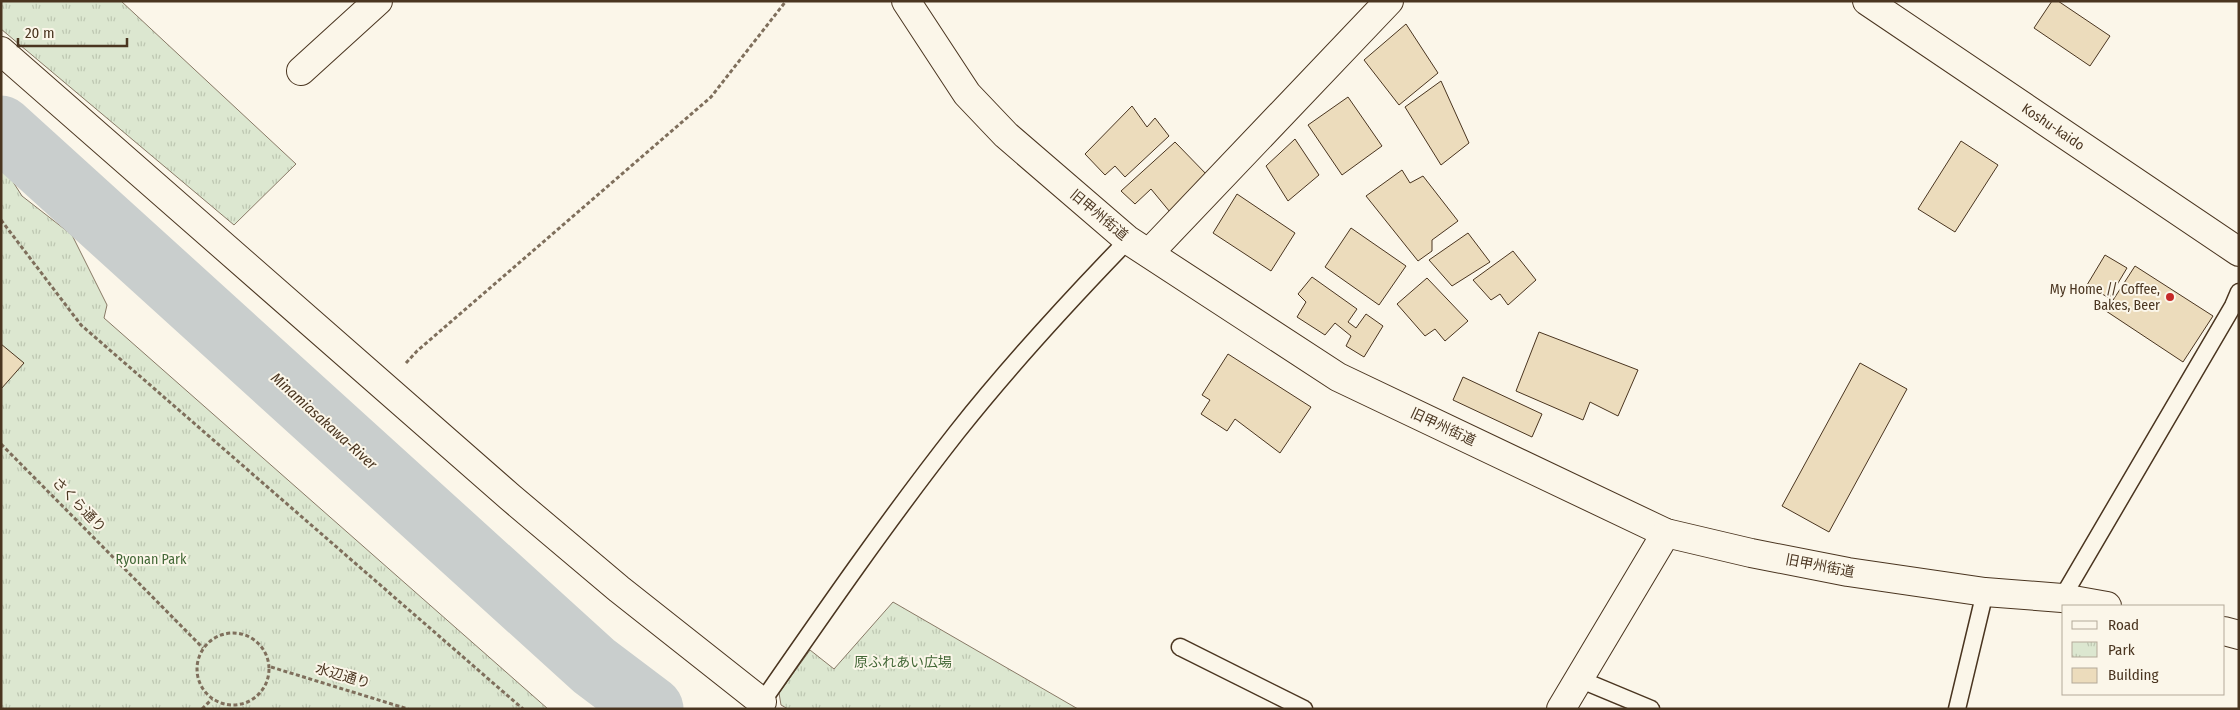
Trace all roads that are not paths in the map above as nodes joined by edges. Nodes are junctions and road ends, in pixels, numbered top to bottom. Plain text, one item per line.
1 (378, 1) edge
2 (906, 1) edge
3 (1389, 1) edge
4 (1867, 1) edge
5 (1, 51) edge
6 (301, 71) dead end
7 (1138, 247) junction
8 (2239, 252) edge
9 (2239, 292) edge
10 (1666, 533) junction
11 (1985, 592) junction
12 (2062, 598) junction
13 (2101, 605) edge
14 (2225, 631) edge
15 (2239, 635) edge
16 (1180, 647) dead end
17 (1579, 679) junction
18 (762, 702) joint
19 (1304, 709) edge
20 (1561, 709) edge
21 (1652, 709) edge
22 (1957, 709) edge

1 - 6 main road
2 - 7 main road, 旧甲州街道
3 - 7 main road
4 - 8 main road, Koshu-kaido
5 - 18 main road
7 - 10 main road, 旧甲州街道
7 - 18 lane
9 - 12 lane
10 - 11 main road, 旧甲州街道
10 - 17 main road
11 - 12 main road, 旧甲州街道
11 - 22 lane
12 - 13 main road, 旧甲州街道
14 - 15 main road
16 - 19 lane
17 - 20 main road
17 - 21 lane

